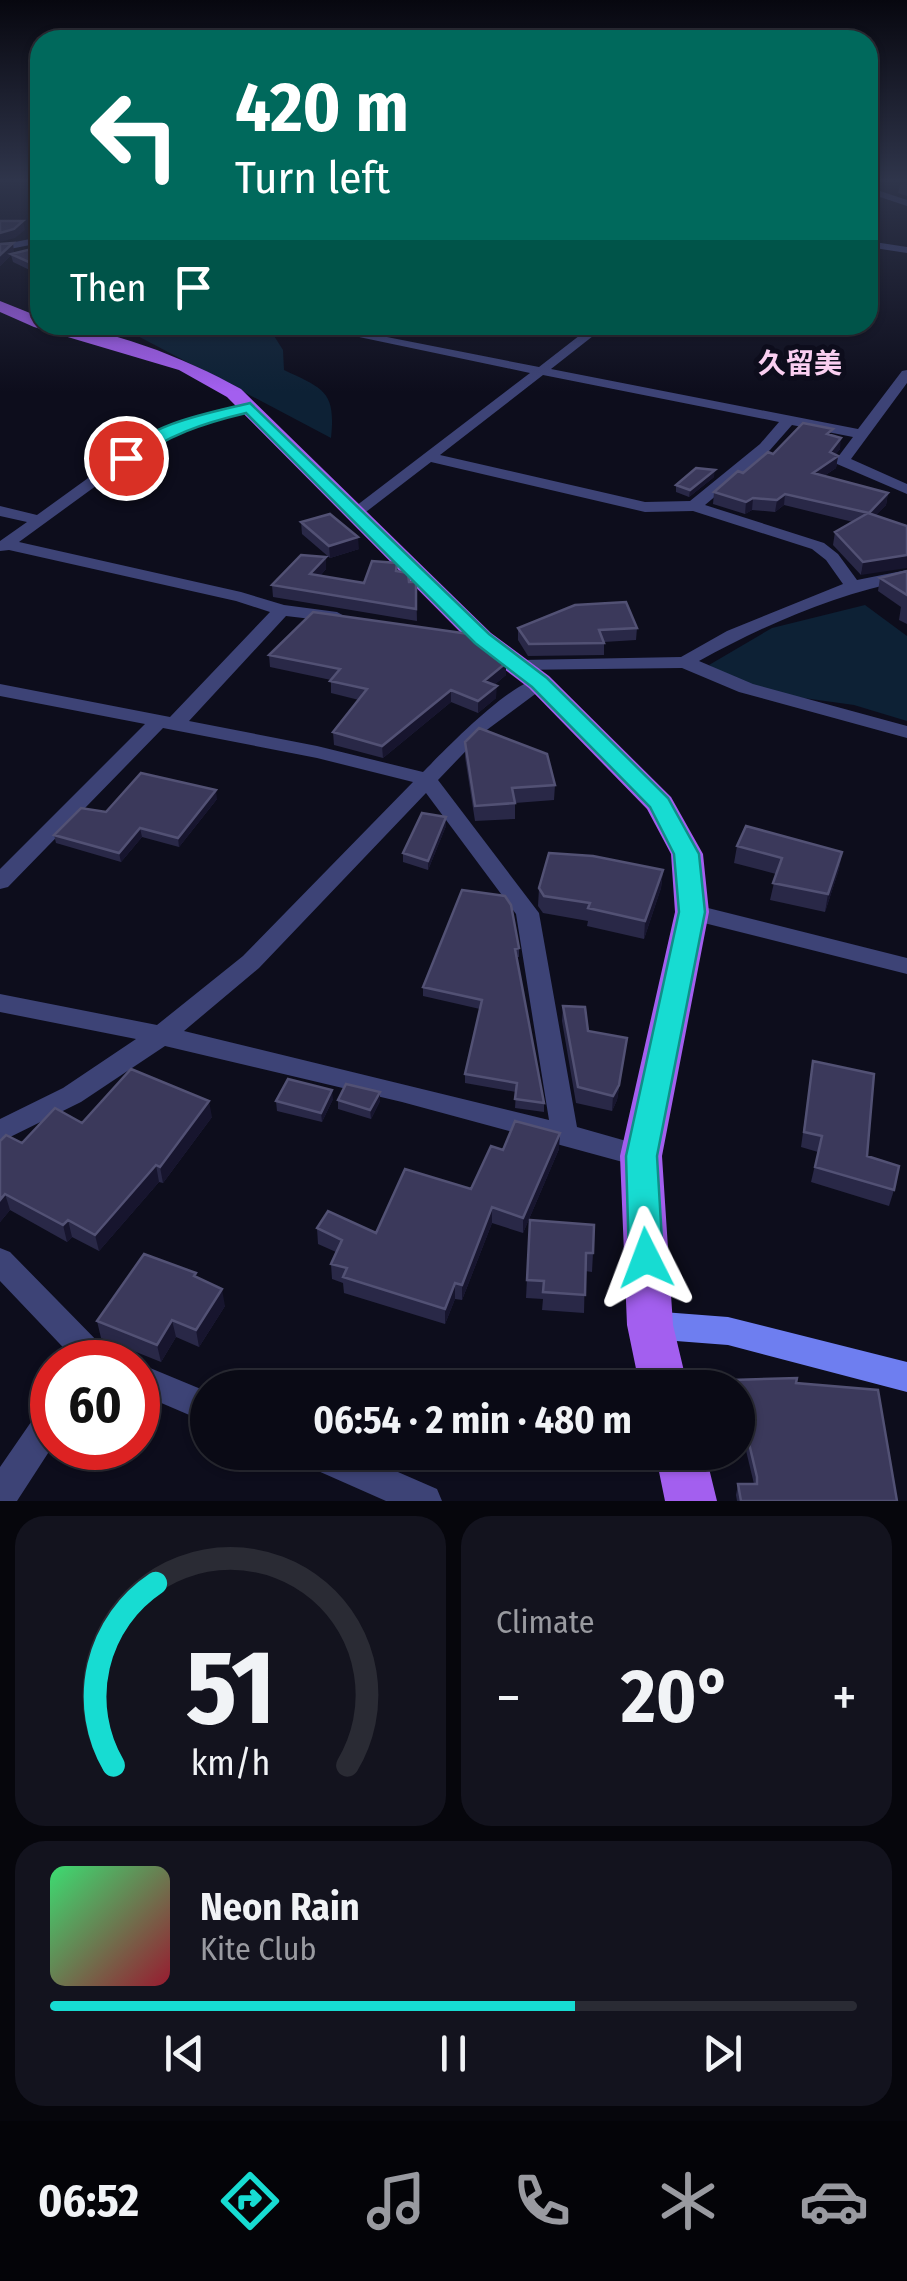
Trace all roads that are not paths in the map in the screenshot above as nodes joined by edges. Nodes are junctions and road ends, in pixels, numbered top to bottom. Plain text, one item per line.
1 (0, 306) edge
2 (30, 319) edge
3 (80, 335) edge
4 (358, 335) edge
5 (587, 335) edge
6 (541, 372) junction
7 (907, 374) edge
8 (250, 407) junction
9 (788, 421) junction
10 (860, 434) junction
11 (428, 457) junction
12 (907, 489) edge
13 (694, 506) junction
14 (0, 511) edge
15 (357, 512) junction
16 (40, 520) junction
17 (3, 546) edge
18 (907, 574) edge
19 (852, 586) junction
20 (282, 610) junction
21 (356, 620) edge
22 (446, 633) edge
23 (482, 639) junction
24 (685, 662) junction
25 (530, 674) junction
26 (0, 690) edge
27 (167, 723) junction
28 (907, 732) edge
29 (427, 779) junction
30 (0, 882) edge
31 (692, 912) junction
32 (907, 966) edge
33 (0, 1003) edge
34 (160, 1036) junction
35 (0, 1131) edge
36 (565, 1136) junction
37 (641, 1156) junction
38 (0, 1261) edge
39 (650, 1325) junction
40 (76, 1340) edge
41 (660, 1370) edge
42 (907, 1377) edge
43 (160, 1387) edge
44 (190, 1400) edge
45 (30, 1452) edge
46 (354, 1470) edge
47 (684, 1470) edge
48 (0, 1496) edge
49 (425, 1501) edge
50 (691, 1501) edge

1 - 2 main road
3 - 8 main road
4 - 6 street
5 - 6 street
6 - 9 street
6 - 11 street
7 - 10 street
8 - 15 main road
8 - 16 street
9 - 10 street
9 - 13 street
10 - 12 street
11 - 13 street
11 - 15 street
13 - 19 street
14 - 16 street
15 - 23 main road
16 - 17 street
17 - 20 street
18 - 19 street
19 - 24 street
20 - 21 street
20 - 27 street
22 - 23 street
23 - 25 main road
24 - 25 street
24 - 28 street
25 - 29 street
25 - 31 main road
26 - 27 street
27 - 29 street
27 - 30 street
29 - 34 street
29 - 36 street
31 - 32 street
31 - 37 main road
33 - 34 street
34 - 35 street
34 - 36 street
36 - 37 street
37 - 39 main road
38 - 40 street
39 - 41 main road
39 - 42 main road
43 - 44 street
45 - 48 street
46 - 49 street
47 - 50 main road

